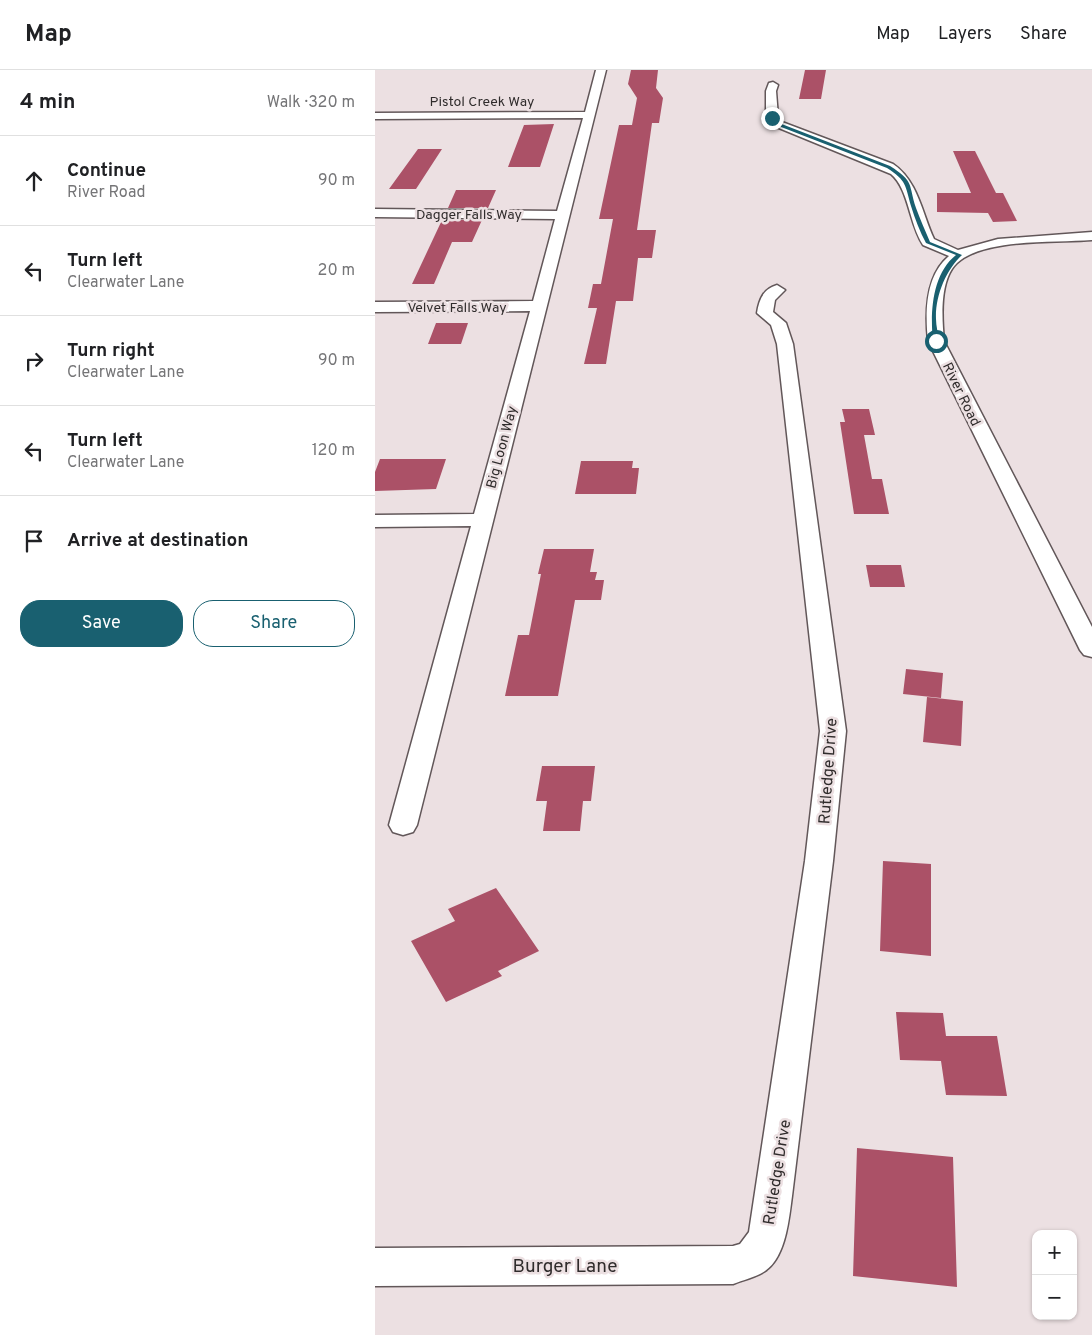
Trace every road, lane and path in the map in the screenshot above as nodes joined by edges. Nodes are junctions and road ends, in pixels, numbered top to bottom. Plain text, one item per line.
1 (601, 70) edge
2 (773, 85) dead end
3 (589, 115) junction
4 (375, 116) edge
5 (375, 213) edge
6 (563, 215) junction
7 (1092, 236) edge
8 (959, 255) junction
9 (777, 290) dead end
10 (538, 306) junction
11 (375, 307) edge
12 (481, 520) junction
13 (375, 521) edge
14 (1092, 650) edge
15 (403, 825) dead end
16 (753, 1258) joint
17 (375, 1267) edge

1 - 3 street, Big Loon Way
2 - 8 street
3 - 4 street, Pistol Creek Way
3 - 6 street, Big Loon Way
5 - 6 street, Dagger Falls Way
6 - 10 street, Big Loon Way
7 - 8 street
8 - 14 street, River Road
9 - 16 street, Rutledge Drive
10 - 11 street, Velvet Falls Way
10 - 12 street, Big Loon Way
12 - 13 street
12 - 15 street, Big Loon Way
16 - 17 street, Burger Lane

